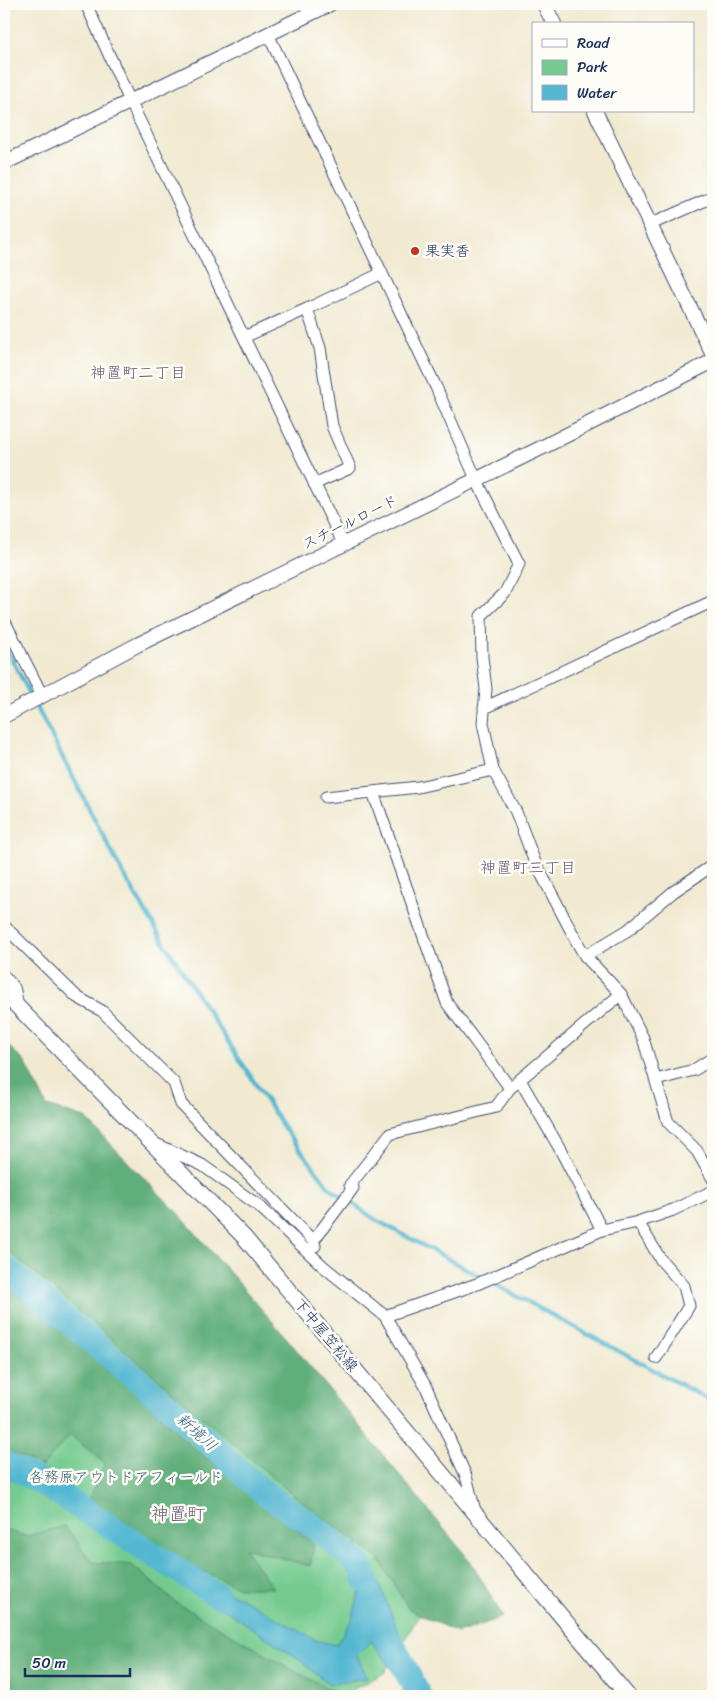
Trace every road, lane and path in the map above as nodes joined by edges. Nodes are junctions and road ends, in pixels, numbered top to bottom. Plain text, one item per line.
1 (86, 4) edge
2 (330, 4) edge
3 (544, 4) edge
4 (553, 22) edge
5 (268, 34) junction
6 (130, 101) junction
7 (595, 112) edge
8 (4, 163) edge
9 (713, 197) edge
10 (649, 225) junction
11 (382, 273) junction
12 (307, 309) junction
13 (244, 337) junction
14 (713, 355) edge
15 (713, 361) edge
16 (476, 479) junction
17 (314, 484) junction
18 (343, 543) junction
19 (713, 601) edge
20 (4, 620) edge
21 (43, 697) junction
22 (484, 708) junction
23 (4, 716) edge
24 (493, 770) junction
25 (373, 792) junction
26 (326, 797) dead end
27 (713, 865) edge
28 (4, 926) edge
29 (585, 956) junction
30 (4, 978) edge
31 (4, 993) edge
32 (621, 994) junction
33 (16, 1004) junction
34 (713, 1058) edge
35 (520, 1080) junction
36 (656, 1080) junction
37 (510, 1088) junction
38 (152, 1142) junction
39 (713, 1179) edge
40 (713, 1191) edge
41 (638, 1222) junction
42 (602, 1230) junction
43 (313, 1241) junction
44 (324, 1266) junction
45 (385, 1316) junction
46 (656, 1358) dead end
47 (475, 1513) junction
48 (628, 1696) edge

1 - 6 street
2 - 5 street
3 - 4 street
5 - 6 street
5 - 11 street
6 - 8 street
6 - 13 street
7 - 10 street
9 - 10 street
10 - 14 street
11 - 12 street
11 - 16 street
12 - 13 street
12 - 17 street
13 - 17 street
15 - 16 street, スチールロード
16 - 18 street, スチールロード
16 - 22 street
17 - 18 street
18 - 21 street, スチールロード
19 - 22 street
20 - 21 street
21 - 23 street, スチールロード
22 - 24 street
24 - 25 street
24 - 29 street
25 - 26 street
25 - 37 street
27 - 29 street
28 - 43 street
29 - 32 street
30 - 33 street
31 - 33 main road, 下中屋笠松線
32 - 35 street
32 - 36 street
33 - 38 main road, 下中屋笠松線
34 - 36 street
35 - 37 street
35 - 42 street
36 - 39 street
37 - 43 street
38 - 44 street
38 - 47 main road, 下中屋笠松線
40 - 41 street
41 - 42 street
41 - 46 street
42 - 45 street
43 - 44 street
44 - 45 street
45 - 47 street
47 - 48 main road, 下中屋笠松線

